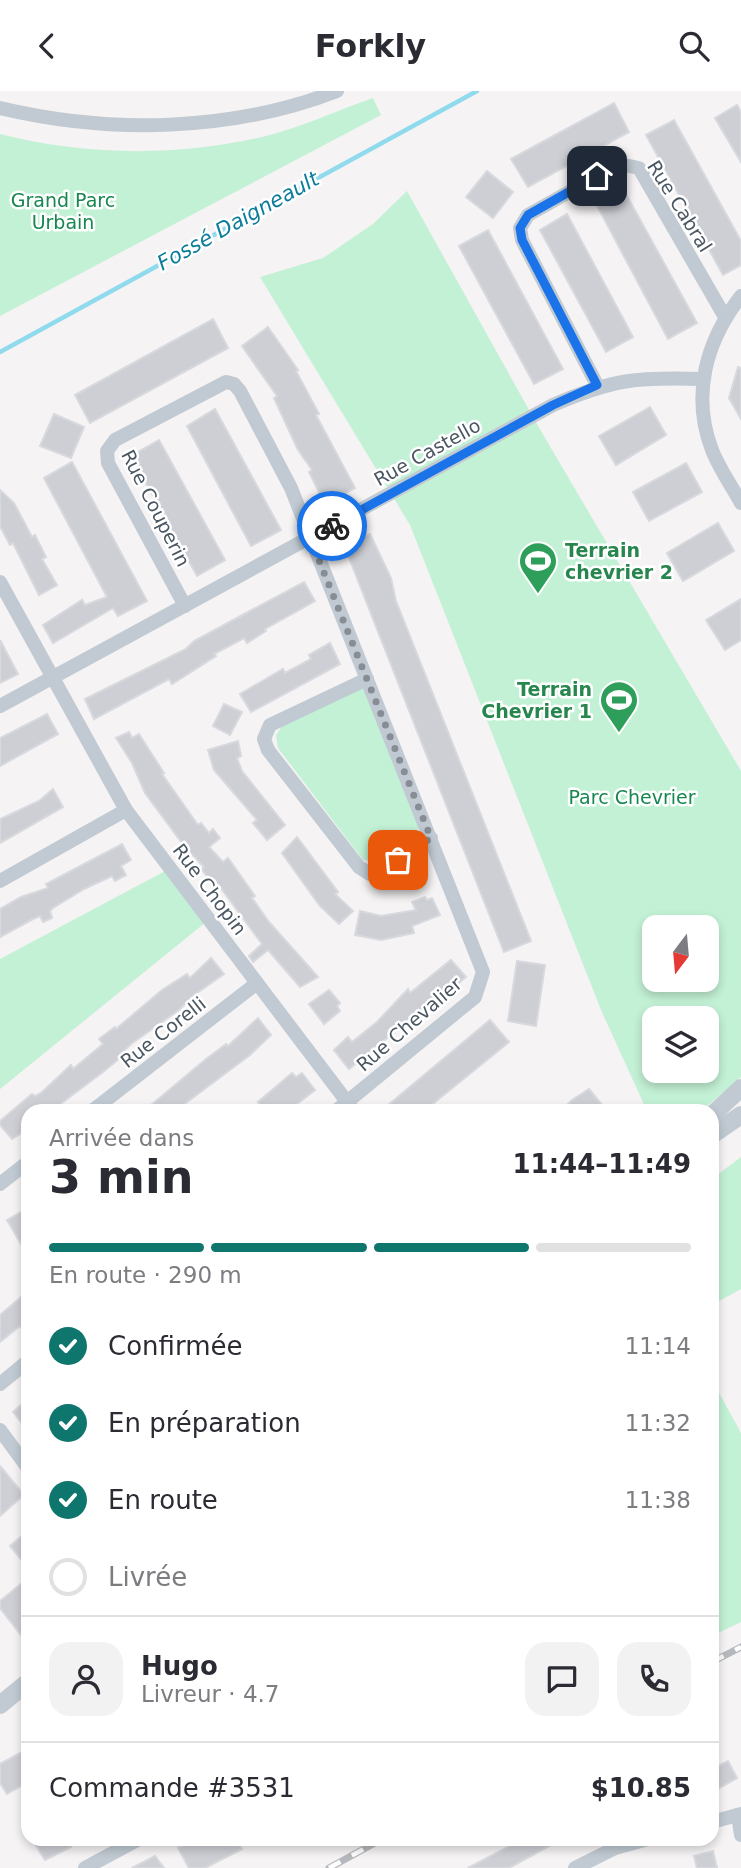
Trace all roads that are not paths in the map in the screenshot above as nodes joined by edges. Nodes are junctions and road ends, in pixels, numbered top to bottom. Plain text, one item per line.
1 (337, 91) edge
2 (0, 108) edge
3 (741, 296) edge
4 (725, 317) junction
5 (701, 379) junction
6 (597, 385) junction
7 (741, 503) edge
8 (310, 538) junction
9 (0, 582) edge
10 (185, 606) junction
11 (55, 678) junction
12 (368, 679) junction
13 (0, 706) edge
14 (126, 810) junction
15 (431, 838) junction
16 (0, 881) edge
17 (257, 983) junction
18 (741, 1089) edge
19 (101, 1104) edge
20 (343, 1104) edge
21 (351, 1104) edge
22 (719, 1109) edge
23 (741, 1115) edge
24 (719, 1130) edge
25 (21, 1168) edge
26 (0, 1184) edge
27 (21, 1367) edge
28 (0, 1384) edge
29 (0, 1430) edge
30 (21, 1458) edge
31 (21, 1688) edge
32 (0, 1705) edge
33 (739, 1814) edge
34 (719, 1820) edge
35 (741, 1835) edge
36 (126, 1846) edge
37 (622, 1846) edge
38 (85, 1868) edge
39 (575, 1868) edge

1 - 2 street
3 - 4 street
4 - 5 street
4 - 6 street, Rue Cabral
5 - 6 street, Rue Castello
5 - 7 street
6 - 8 street, Rue Castello
8 - 10 street, Rue Castello
8 - 10 street, Rue Couperin
8 - 12 street, Rue Chevalier
9 - 11 street, Rue Chopin
10 - 11 street, Rue Castello
11 - 13 street, Rue Castello
11 - 14 street, Rue Chopin
12 - 15 street, Rue Chevalier
12 - 15 street
14 - 16 street
14 - 17 street, Rue Chopin
15 - 21 street, Rue Chevalier
17 - 19 street, Rue Corelli
17 - 20 street, Rue Chopin
18 - 22 street
23 - 24 street
25 - 26 street
27 - 28 street
29 - 30 street
31 - 32 street
33 - 34 street
33 - 35 street
36 - 38 street
37 - 39 street

